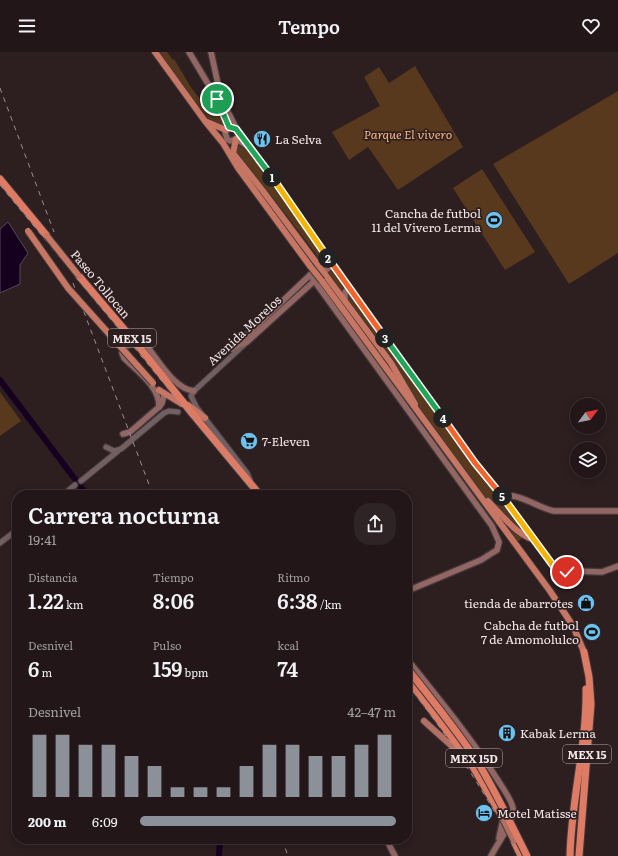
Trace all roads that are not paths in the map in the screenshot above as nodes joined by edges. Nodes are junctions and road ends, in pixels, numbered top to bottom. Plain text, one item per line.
1 (155, 52) edge
2 (188, 52) edge
3 (211, 52) edge
4 (219, 98) junction
5 (205, 121) junction
6 (227, 129) junction
7 (237, 130) junction
8 (235, 142) junction
9 (242, 143) joint
10 (250, 147) junction
11 (0, 179) edge
12 (28, 232) dead end
13 (47, 236) joint
14 (328, 258) junction
15 (333, 264) junction
16 (319, 267) junction
17 (323, 273) junction
18 (310, 275) junction
19 (79, 276) joint
20 (304, 281) junction
21 (314, 281) junction
22 (308, 286) junction
23 (352, 291) junction
24 (345, 300) junction
25 (335, 310) junction
26 (328, 313) dead end
27 (137, 340) dead end
28 (247, 342) junction
29 (124, 349) dead end
30 (159, 390) junction
31 (194, 391) junction
32 (164, 396) joint
33 (183, 401) junction
34 (159, 407) junction
35 (178, 412) dead end
36 (191, 412) junction
37 (205, 418) junction
38 (422, 418) junction
39 (123, 434) dead end
40 (131, 434) dead end
41 (126, 445) junction
42 (121, 449) junction
43 (108, 458) junction
44 (81, 481) dead end
45 (469, 482) junction
46 (76, 485) dead end
47 (254, 488) joint
48 (70, 490) edge
49 (502, 497) junction
50 (618, 511) edge
51 (12, 534) edge
52 (532, 539) junction
53 (0, 543) edge
54 (618, 566) edge
55 (412, 589) edge
56 (584, 652) junction
57 (412, 666) edge
58 (412, 675) edge
59 (412, 685) edge
60 (424, 721) dead end
61 (469, 760) junction
62 (504, 790) junction
63 (500, 813) joint
64 (499, 840) junction
65 (514, 842) joint
66 (389, 844) edge
67 (395, 856) edge
68 (491, 856) edge
69 (521, 856) edge
70 (527, 856) edge
71 (570, 856) edge
72 (579, 856) edge

1 - 5 highway, MEX 15
2 - 4 main road
3 - 4 main road
4 - 6 main road
4 - 7 main road
5 - 6 highway
5 - 38 highway, MEX 15, bridge
6 - 7 main road
6 - 8 main road
7 - 8 main road
7 - 10 main road
8 - 9 highway
8 - 16 highway
9 - 10 main road
10 - 14 main road
11 - 13 highway, Paseo Tollocan / MEX 15
12 - 30 highway, bridge
13 - 19 highway, Paseo Tollocan / MEX 15, bridge
14 - 15 main road
14 - 16 main road, Avenida Morelos
15 - 17 main road, Avenida Morelos
15 - 23 main road
16 - 17 highway
16 - 18 main road, Avenida Morelos
17 - 21 main road, Avenida Morelos
17 - 24 highway
18 - 20 main road, Avenida Morelos
18 - 21 main road
19 - 33 highway, Paseo Tollocan / MEX 15
20 - 22 main road
20 - 28 main road, Avenida Morelos
21 - 22 main road, Avenida Morelos
21 - 25 main road
22 - 28 main road, Avenida Morelos
23 - 24 main road
23 - 49 main road
24 - 38 highway
25 - 26 main road
25 - 55 main road
27 - 31 main road
28 - 31 street, Avenida Morelos
29 - 34 main road
30 - 32 highway
30 - 36 highway
31 - 37 street
32 - 34 main road
33 - 36 highway, Paseo Tollocan / MEX 15
33 - 37 highway
34 - 39 main road
35 - 41 street
36 - 47 highway, Paseo Tollocan / MEX 15
37 - 47 street
38 - 45 highway, MEX 15
40 - 41 street
41 - 42 street
42 - 43 street
42 - 43 street
43 - 44 street
45 - 52 highway
45 - 56 highway, MEX 15
46 - 48 street
49 - 50 main road
49 - 52 main road
51 - 53 street
52 - 54 main road
56 - 71 highway
56 - 72 highway, MEX 15
57 - 62 main road
58 - 70 highway, MEX 15D, bridge
59 - 61 highway
60 - 61 main road
61 - 63 highway
62 - 64 main road
62 - 64 main road
63 - 65 main road, bridge
64 - 68 main road
65 - 69 highway
66 - 67 main road

